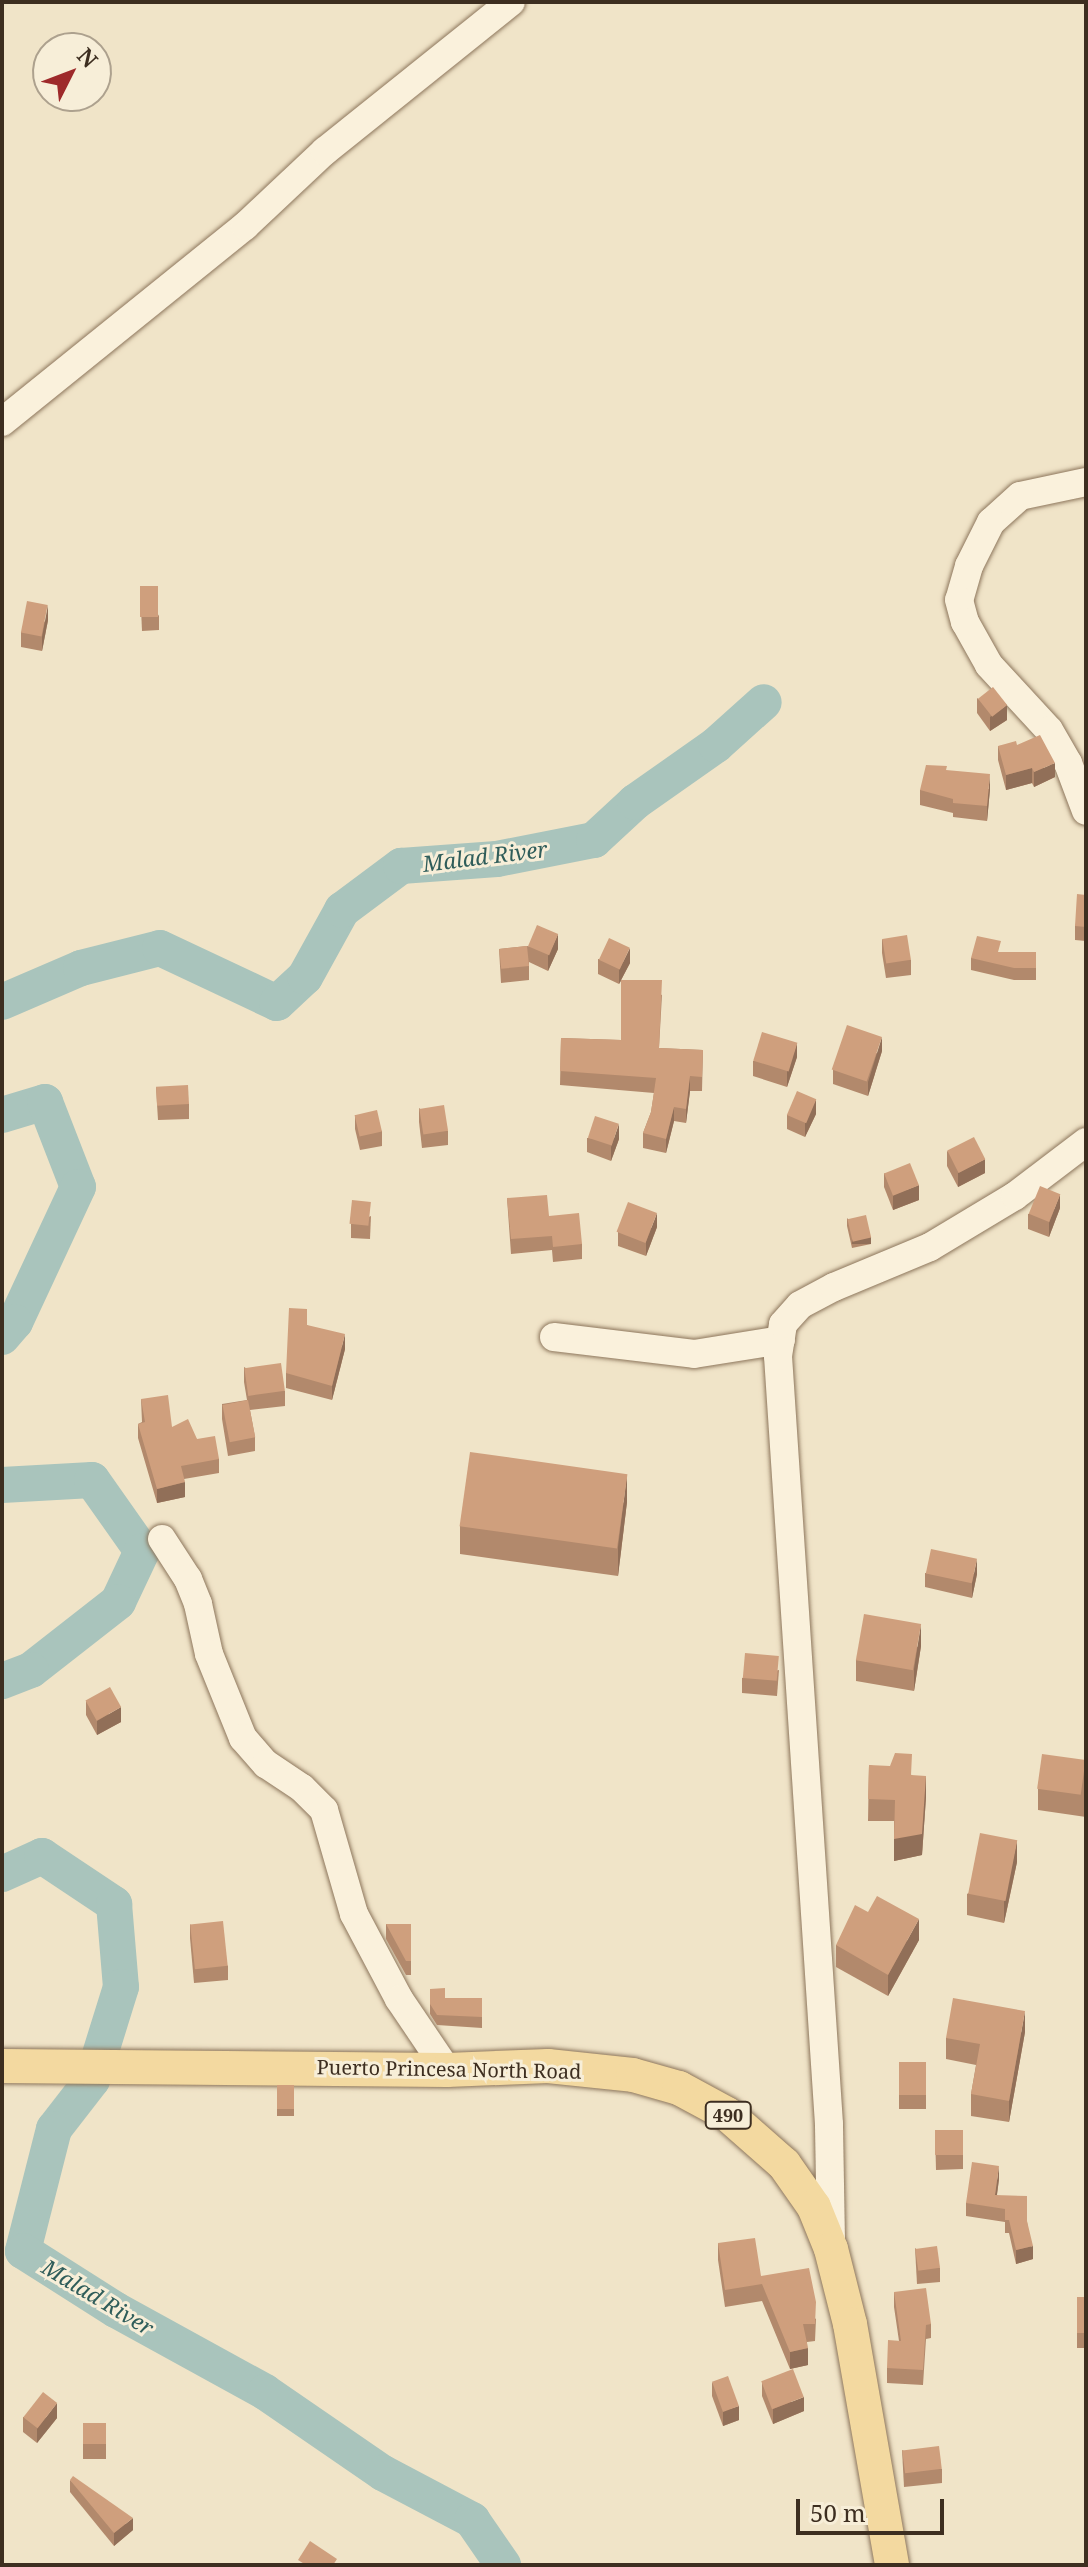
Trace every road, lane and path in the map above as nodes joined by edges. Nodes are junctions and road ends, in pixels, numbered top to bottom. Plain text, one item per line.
1 (511, 2) edge
2 (2, 422) edge
3 (1086, 482) edge
4 (1086, 811) edge
5 (1086, 1142) edge
6 (554, 1337) dead end
7 (781, 1340) junction
8 (162, 1539) dead end
9 (2, 2066) edge
10 (447, 2070) junction
11 (831, 2249) junction
12 (892, 2565) edge

1 - 2 street
3 - 4 street
5 - 7 street
6 - 7 street
7 - 11 street
8 - 10 street
9 - 10 main road, Puerto Princesa North Road / 490
10 - 11 main road, Puerto Princesa North Road / 490
11 - 12 main road, Puerto Princesa North Road / 490

